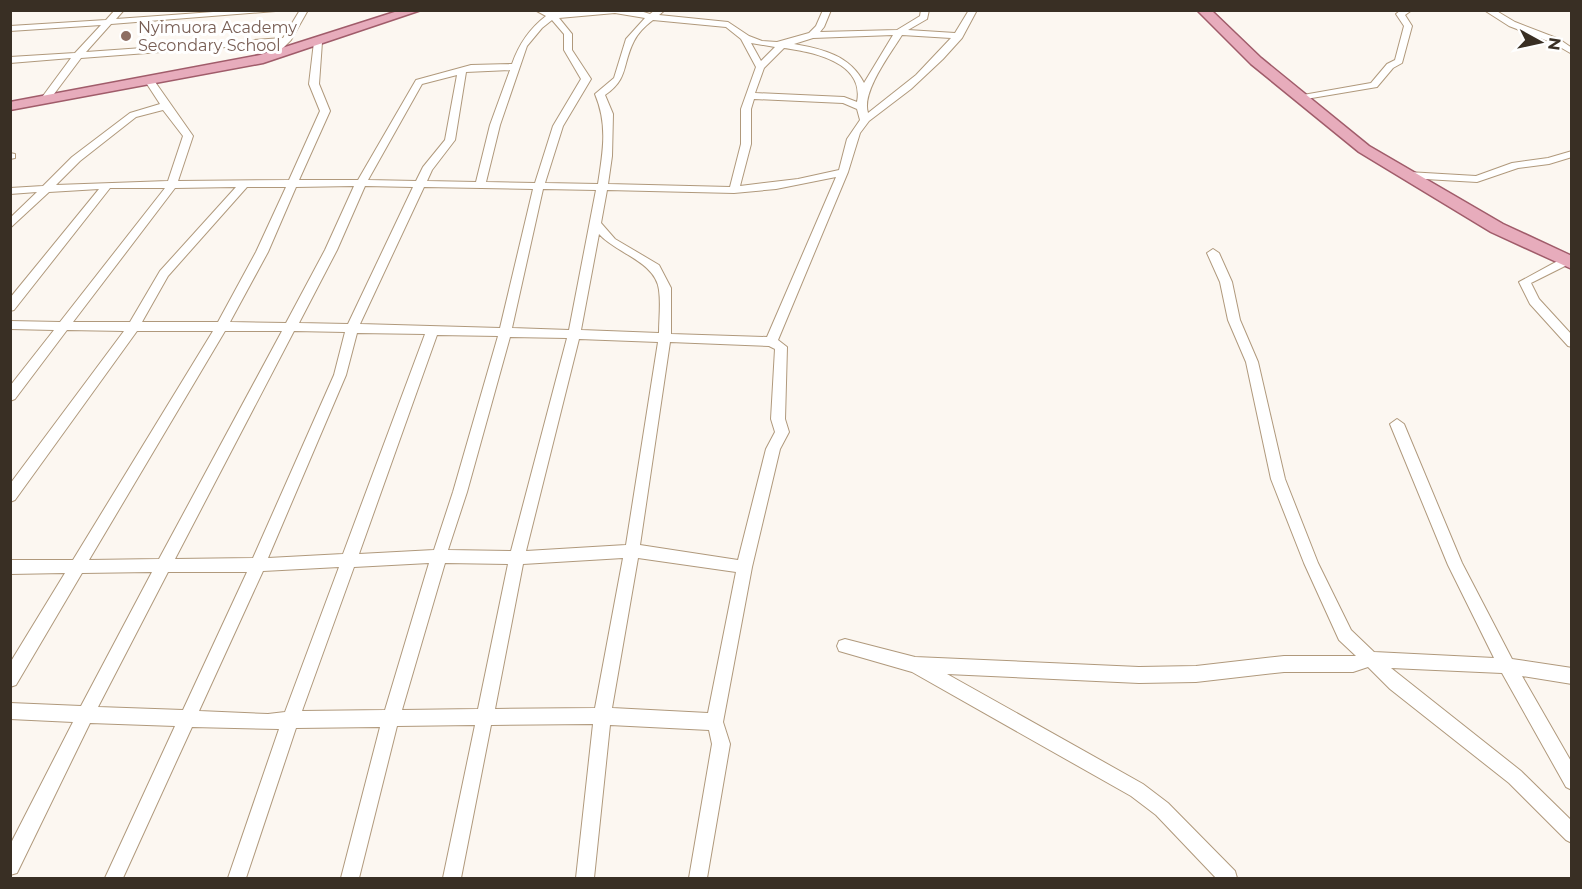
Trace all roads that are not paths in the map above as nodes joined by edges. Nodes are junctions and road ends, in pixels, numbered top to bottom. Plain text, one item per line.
1 (120, 10) edge
2 (284, 10) edge
3 (304, 10) edge
4 (539, 10) edge
5 (661, 10) edge
6 (827, 10) edge
7 (925, 10) edge
8 (973, 10) edge
9 (1203, 10) edge
10 (1408, 10) edge
11 (1488, 10) edge
12 (257, 11) edge
13 (414, 11) edge
14 (638, 11) edge
15 (555, 14) edge
16 (649, 17) junction
17 (110, 22) junction
18 (10, 29) edge
19 (899, 32) junction
20 (812, 34) junction
21 (959, 36) junction
22 (745, 39) junction
23 (287, 40) junction
24 (318, 42) junction
25 (782, 45) junction
26 (1572, 52) edge
27 (78, 55) junction
28 (276, 56) junction
29 (10, 60) edge
30 (516, 67) junction
31 (760, 67) junction
32 (462, 70) junction
33 (586, 79) junction
34 (150, 81) junction
35 (864, 91) junction
36 (600, 94) junction
37 (750, 96) junction
38 (1303, 98) junction
39 (45, 100) junction
40 (571, 103) junction
41 (10, 106) edge
42 (165, 106) junction
43 (861, 107) junction
44 (865, 120) junction
45 (1572, 154) edge
46 (843, 172) junction
47 (1408, 175) junction
48 (361, 183) junction
49 (107, 185) junction
50 (172, 185) junction
51 (243, 185) junction
52 (293, 185) junction
53 (421, 185) junction
54 (480, 185) junction
55 (539, 186) junction
56 (46, 188) junction
57 (602, 188) junction
58 (734, 190) junction
59 (10, 191) edge
60 (595, 224) junction
61 (10, 225) edge
62 (1213, 253) dead end
63 (1568, 262) edge
64 (10, 307) edge
65 (10, 325) edge
66 (64, 327) junction
67 (221, 327) junction
68 (291, 327) junction
69 (133, 328) junction
70 (352, 329) junction
71 (432, 331) junction
72 (505, 333) junction
73 (574, 333) junction
74 (665, 337) junction
75 (771, 342) junction
76 (1572, 343) edge
77 (10, 396) edge
78 (1397, 424) dead end
79 (10, 496) edge
80 (632, 551) junction
81 (439, 556) junction
82 (517, 558) junction
83 (349, 561) junction
84 (165, 565) junction
85 (258, 565) junction
86 (79, 566) junction
87 (10, 567) edge
88 (744, 567) junction
89 (845, 646) dead end
90 (1370, 659) junction
91 (915, 665) junction
92 (1507, 666) junction
93 (1572, 676) edge
94 (10, 679) edge
95 (10, 711) edge
96 (86, 713) junction
97 (602, 716) junction
98 (188, 717) junction
99 (486, 717) junction
100 (391, 718) junction
101 (291, 719) junction
102 (715, 722) junction
103 (1572, 781) edge
104 (1572, 834) edge
105 (10, 866) edge
106 (114, 879) edge
107 (237, 879) edge
108 (350, 879) edge
109 (452, 879) edge
110 (585, 879) edge
111 (698, 879) edge
112 (1228, 879) edge

1 - 17 street
2 - 12 street
3 - 23 street
4 - 15 street
5 - 16 street
6 - 20 street
7 - 19 street
8 - 21 street
9 - 38 main road
10 - 38 street
11 - 26 street
12 - 17 street
13 - 24 main road
14 - 15 street
14 - 16 street
15 - 30 street
15 - 33 street
16 - 22 street
16 - 36 street
17 - 18 street
17 - 27 street
19 - 20 street
19 - 21 street
19 - 35 street
20 - 25 street
21 - 44 street
22 - 25 street
22 - 31 street
23 - 27 street
23 - 28 street
24 - 28 main road
24 - 52 street
25 - 31 street
25 - 35 street
27 - 29 street
27 - 39 street
28 - 34 main road
30 - 32 street
30 - 54 street
31 - 37 street
32 - 48 street
32 - 53 street
33 - 36 street
33 - 40 street
34 - 39 main road
34 - 42 street
35 - 43 street
36 - 40 street
36 - 57 street
37 - 43 street
37 - 58 street
38 - 47 main road
39 - 41 main road
40 - 55 street
42 - 50 street
42 - 56 street
43 - 44 street
44 - 46 street
45 - 47 street
46 - 58 street
46 - 75 street
47 - 63 main road
48 - 52 street
48 - 53 street
48 - 68 street
49 - 50 street
49 - 56 street
49 - 64 street
50 - 51 street
50 - 66 street
51 - 52 street
51 - 69 street
52 - 67 street
53 - 54 street
53 - 70 street
54 - 55 street
55 - 57 street
55 - 72 street
56 - 59 street
56 - 61 street
57 - 58 street
57 - 60 street
60 - 73 street
60 - 74 street
62 - 90 street
63 - 76 street
65 - 66 street
66 - 69 street
66 - 77 street
67 - 68 street
67 - 69 street
67 - 86 street
68 - 70 street
68 - 84 street
69 - 79 street
70 - 71 street
70 - 85 street
71 - 72 street
71 - 83 street
72 - 73 street
72 - 81 street
73 - 74 street
73 - 82 street
74 - 75 street
74 - 80 street
75 - 88 street
78 - 92 street
80 - 82 street
80 - 88 street
80 - 97 street
81 - 82 street
81 - 83 street
81 - 100 street
82 - 99 street
83 - 85 street
83 - 101 street
84 - 85 street
84 - 86 street
84 - 96 street
85 - 98 street
86 - 87 street
86 - 94 street
88 - 102 street
89 - 91 street
90 - 91 street
90 - 92 street
90 - 104 street
91 - 112 street
92 - 93 street
92 - 103 street
95 - 96 street
96 - 98 street
96 - 105 street
97 - 99 street
97 - 102 street
97 - 110 street
98 - 101 street
98 - 106 street
99 - 100 street
99 - 109 street
100 - 101 street
100 - 108 street
101 - 107 street
102 - 111 street

